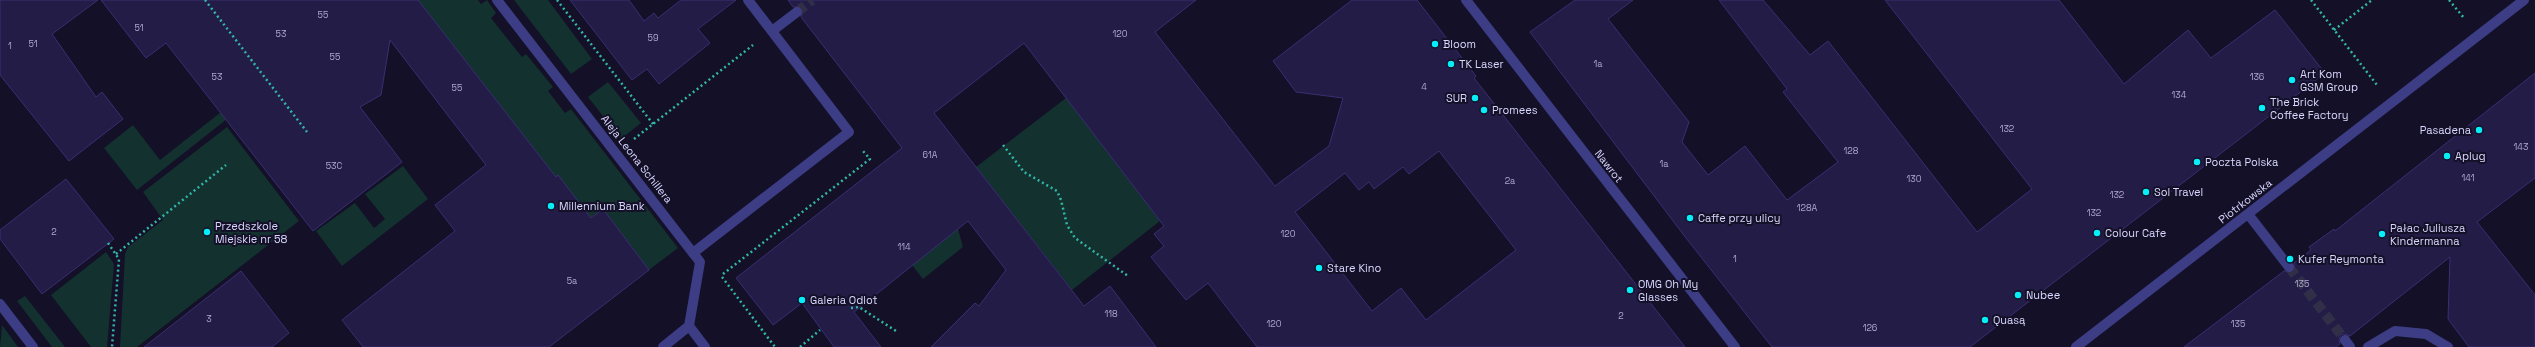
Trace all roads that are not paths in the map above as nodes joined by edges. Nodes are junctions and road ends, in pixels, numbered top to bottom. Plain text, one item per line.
1 (497, 0) edge
2 (748, 0) edge
3 (2524, 0) edge
4 (1469, 1) edge
5 (797, 12) tunnel mouth
6 (772, 31) junction
7 (2248, 214) junction
8 (693, 253) junction
9 (2289, 267) tunnel mouth
10 (0, 304) edge
11 (689, 326) junction
12 (33, 347) edge
13 (663, 347) edge
14 (705, 347) edge
15 (1735, 347) edge
16 (2076, 347) edge
17 (2368, 347) edge
18 (2448, 347) edge

1 - 8 street, Aleja Leona Schillera
2 - 6 street
3 - 7 street, Piotrkowska
4 - 15 street, Nawrot
5 - 6 street
6 - 8 street
7 - 9 street
7 - 16 street, Piotrkowska
8 - 11 street, Aleja Leona Schillera
10 - 12 street
11 - 13 street
11 - 14 street
17 - 18 street

